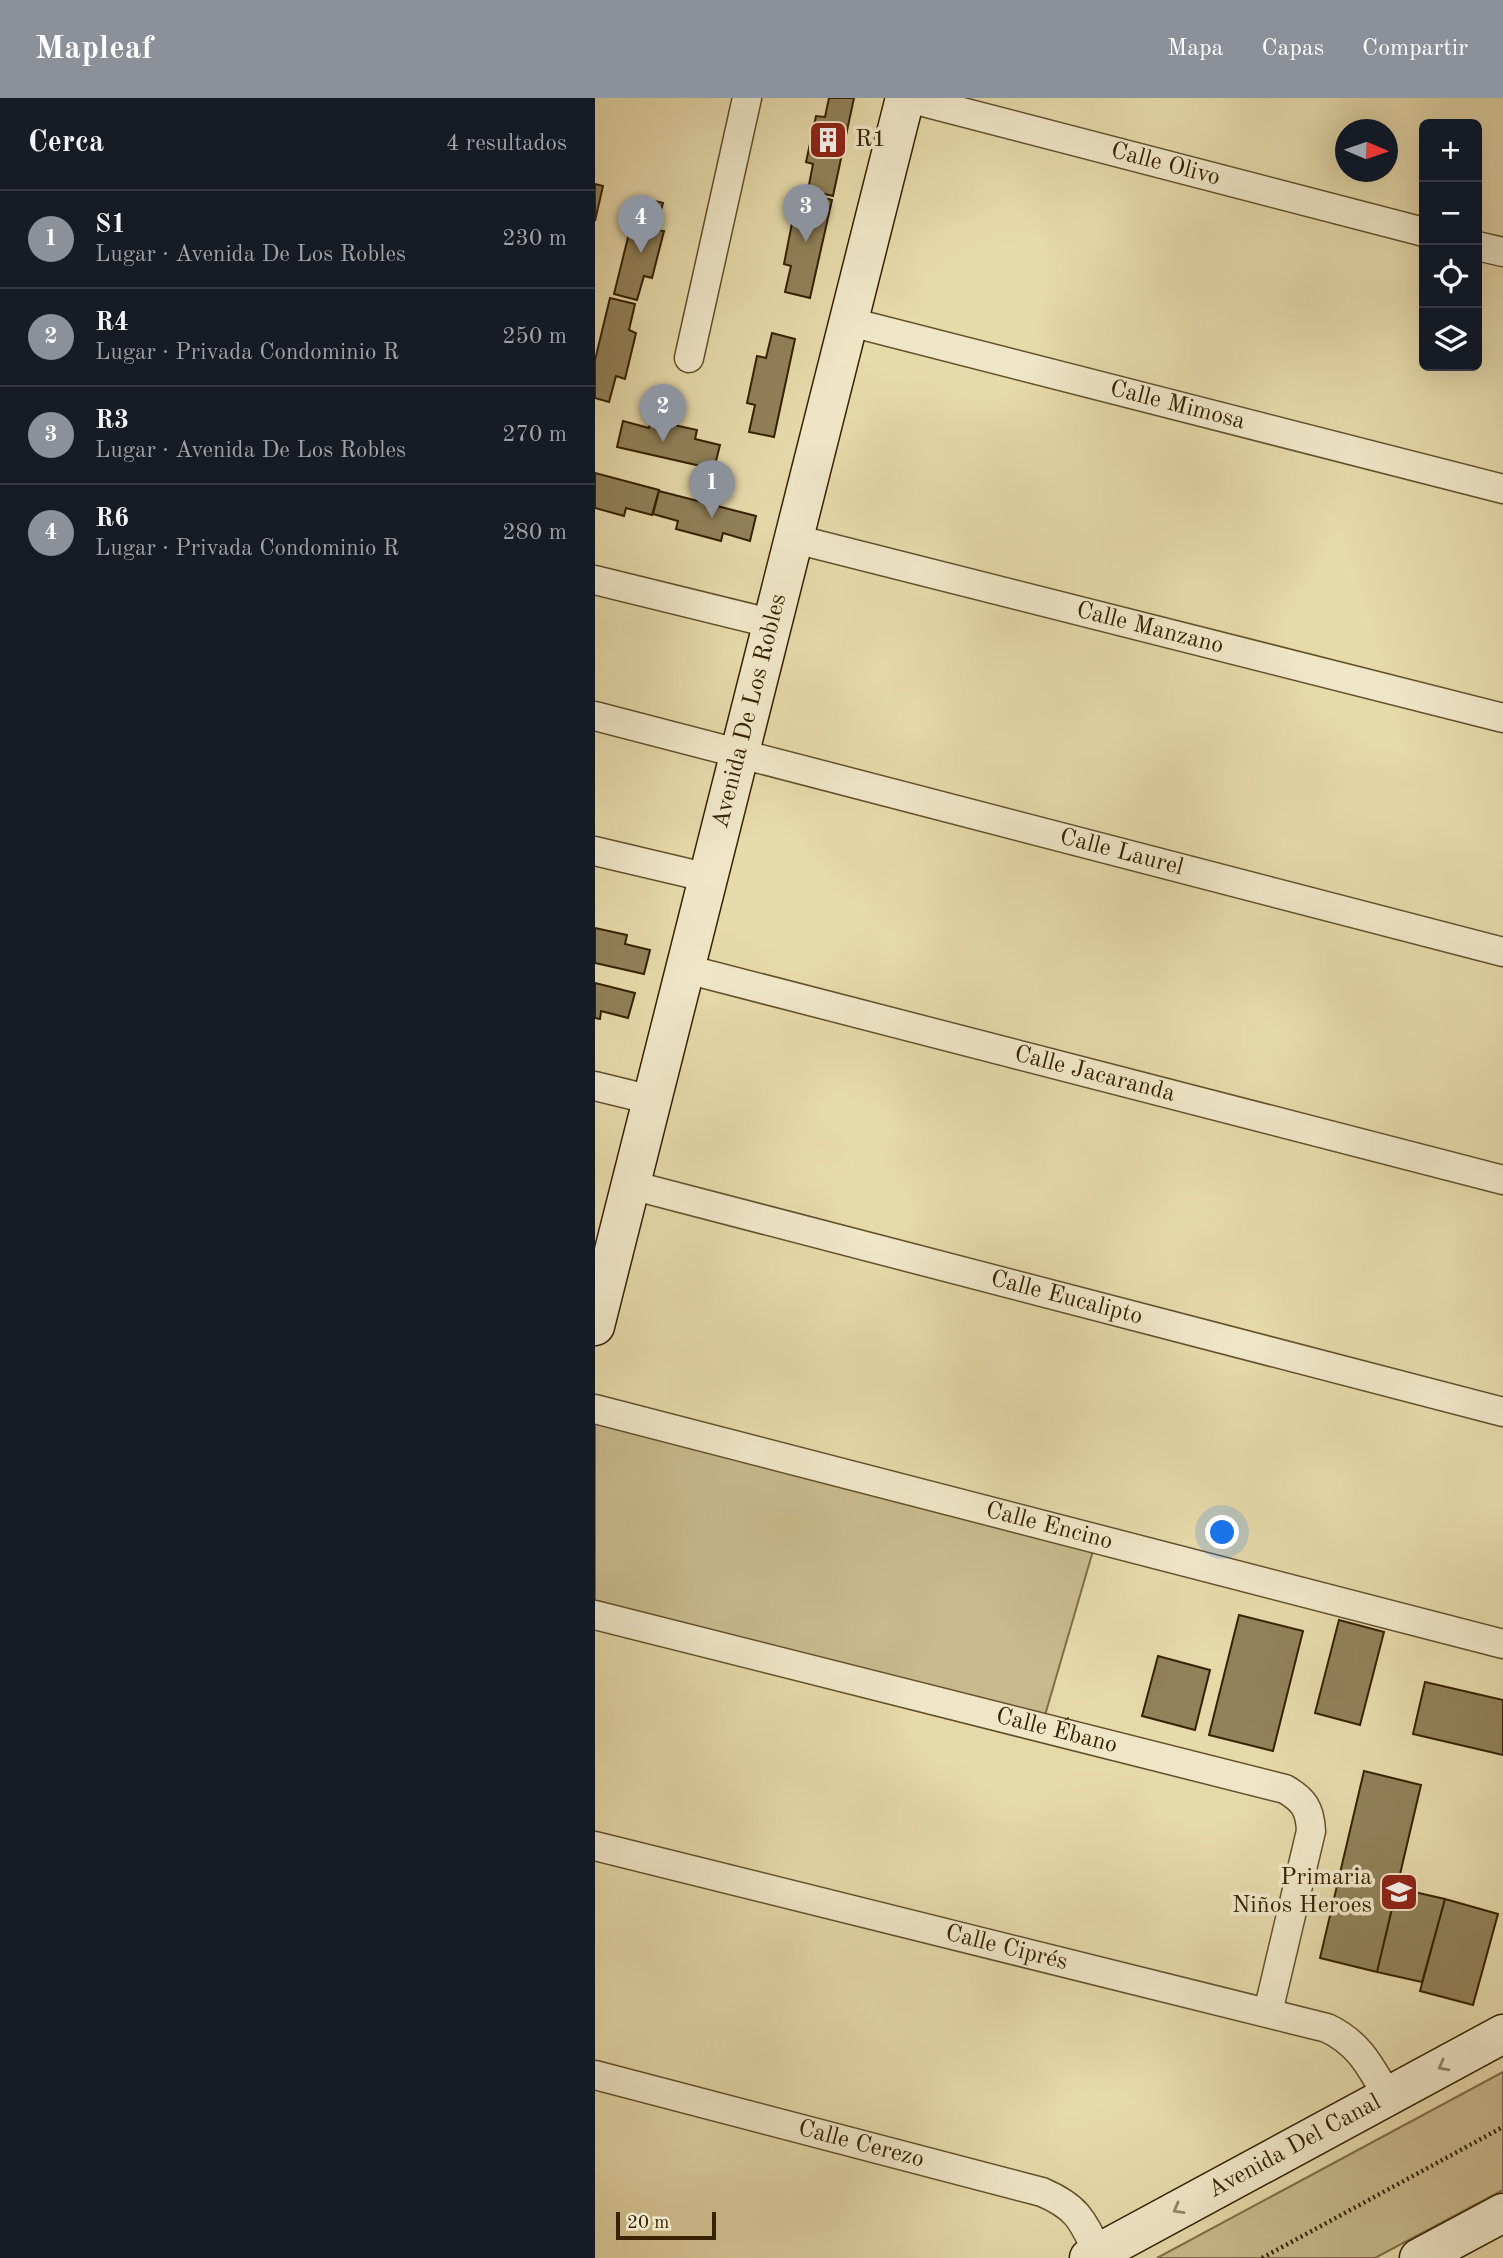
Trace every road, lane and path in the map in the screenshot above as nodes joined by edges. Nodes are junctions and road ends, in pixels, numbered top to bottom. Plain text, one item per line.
1 (747, 98) edge
2 (907, 98) edge
3 (1419, 231) edge
4 (1482, 247) edge
5 (1503, 252) edge
6 (850, 322) junction
7 (689, 359) dead end
8 (1503, 489) edge
9 (795, 539) junction
10 (595, 580) edge
11 (774, 624) junction
12 (595, 716) edge
13 (1503, 718) edge
14 (741, 752) junction
15 (595, 850) edge
16 (709, 878) junction
17 (1503, 952) edge
18 (686, 969) junction
19 (595, 1086) edge
20 (652, 1100) junction
21 (1503, 1180) edge
22 (631, 1185) junction
23 (595, 1326) edge
24 (595, 1409) edge
25 (1503, 1412) edge
26 (595, 1615) edge
27 (1503, 1644) edge
28 (595, 1846) edge
29 (1268, 2012) junction
30 (1503, 2034) edge
31 (595, 2075) edge
32 (1387, 2095) junction
33 (1503, 2127) edge
34 (1503, 2213) edge
35 (1094, 2255) edge
36 (1262, 2258) edge
37 (1419, 2258) edge

1 - 7 street
2 - 3 street, Calle Olivo
2 - 6 street, Avenida De Los Robles
4 - 5 street
6 - 8 street, Calle Mimosa
6 - 9 street, Avenida De Los Robles
9 - 11 street, Avenida De Los Robles
9 - 13 street, Calle Manzano
10 - 11 street
11 - 14 street, Avenida De Los Robles
12 - 14 street, Calle Laurel
14 - 16 street, Avenida De Los Robles
14 - 17 street, Calle Laurel
15 - 16 street
16 - 18 street, Avenida De Los Robles
18 - 20 street, Avenida De Los Robles
18 - 21 street, Calle Jacaranda
19 - 20 street
20 - 22 street, Avenida De Los Robles
22 - 23 street, Avenida De Los Robles
22 - 25 street, Calle Eucalipto
24 - 27 street, Calle Encino
26 - 29 street, Calle Ébano
28 - 29 street, Calle Ciprés
29 - 32 street, Calle Ciprés
30 -> 32 street, Avenida Del Canal
31 - 35 street, Calle Cerezo
32 -> 35 street, Avenida Del Canal
33 - 36 path
34 - 37 street

